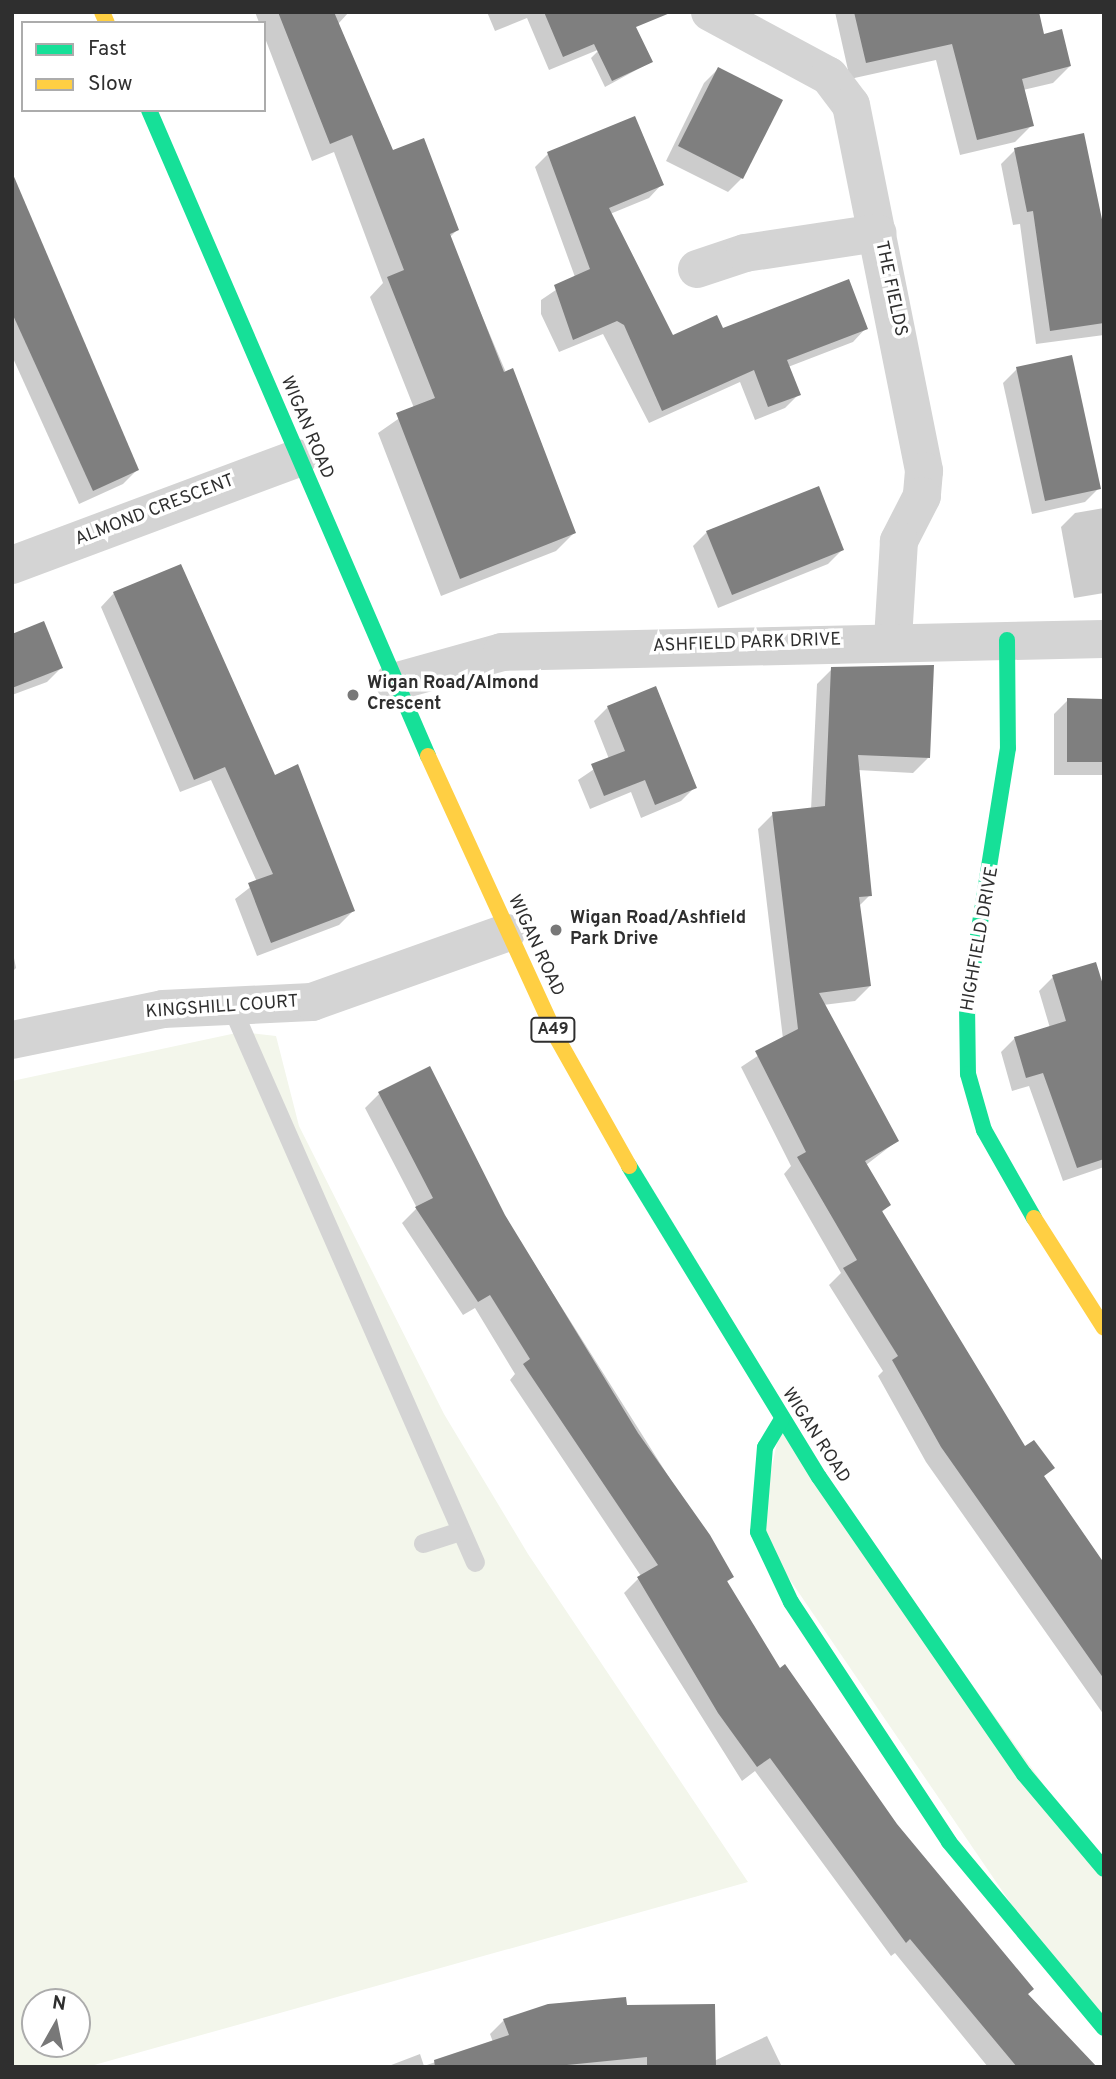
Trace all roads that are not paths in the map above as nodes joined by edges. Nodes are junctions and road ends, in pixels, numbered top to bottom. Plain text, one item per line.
1 (710, 12) edge
2 (150, 112) edge
3 (878, 233) junction
4 (697, 270) dead end
5 (298, 458) junction
6 (12, 565) edge
7 (1104, 639) edge
8 (892, 640) junction
9 (1007, 640) junction
10 (394, 682) junction
11 (506, 933) junction
12 (230, 1006) junction
13 (12, 1040) edge
14 (1103, 1332) edge
15 (782, 1419) junction
16 (460, 1531) junction
17 (423, 1543) dead end
18 (475, 1562) dead end
19 (1104, 1869) edge
20 (1104, 2028) edge

1 - 3 street, THE FIELDS
2 - 5 main road, WIGAN ROAD / A49
3 - 4 street
3 - 8 street, THE FIELDS
5 - 6 street, ALMOND CRESCENT
5 - 10 main road, WIGAN ROAD / A49
7 - 9 street, ASHFIELD PARK DRIVE
8 - 9 street, ASHFIELD PARK DRIVE
8 - 10 street, ASHFIELD PARK DRIVE
9 - 14 main road, HIGHFIELD DRIVE
10 - 11 main road, WIGAN ROAD / A49
11 - 12 street, KINGSHILL COURT
11 - 15 main road, WIGAN ROAD / A49
12 - 13 street, KINGSHILL COURT
12 - 16 lane
15 - 19 main road, WIGAN ROAD / A49
15 - 20 main road
16 - 17 lane
16 - 18 lane

